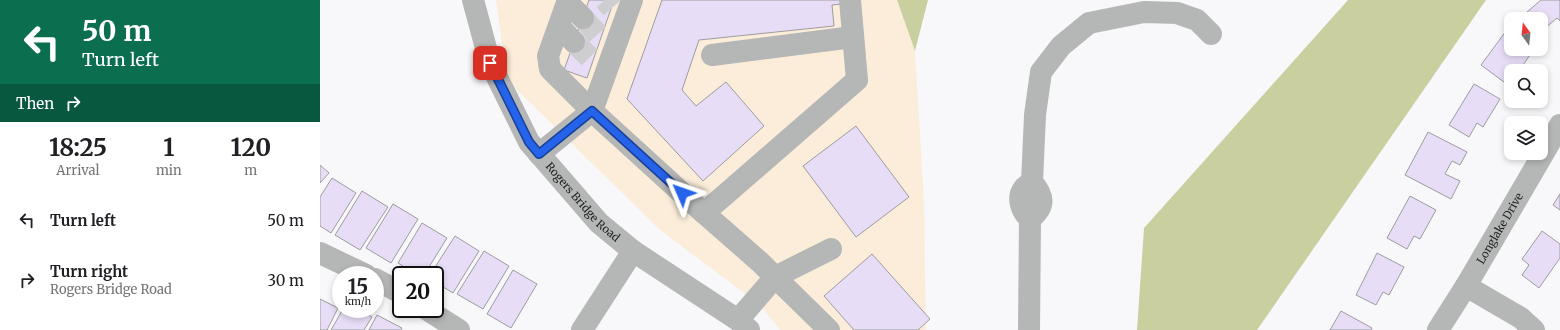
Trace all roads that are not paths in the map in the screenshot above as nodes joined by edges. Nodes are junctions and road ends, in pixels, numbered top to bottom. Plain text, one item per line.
1 (473, 0) edge
2 (632, 0) edge
3 (850, 0) edge
4 (567, 1) edge
5 (583, 18) tunnel mouth
6 (559, 26) junction
7 (1211, 34) dead end
8 (853, 37) junction
9 (574, 42) tunnel mouth
10 (712, 55) dead end
11 (592, 111) junction
12 (1560, 125) edge
13 (539, 154) junction
14 (704, 213) junction
15 (831, 249) dead end
16 (633, 251) junction
17 (320, 253) edge
18 (347, 266) edge
19 (775, 277) junction
20 (1466, 286) junction
21 (441, 318) edge
22 (743, 325) edge
23 (460, 330) edge
24 (582, 330) edge
25 (829, 330) edge
26 (1029, 330) edge
27 (1438, 330) edge
28 (1534, 330) edge

1 - 13 street, Rogers Bridge Road
2 - 11 street
3 - 8 street
4 - 5 street
4 - 6 street
6 - 9 street
6 - 11 street
7 - 26 street
8 - 10 street
8 - 14 street
11 - 13 street
11 - 14 street
12 - 20 street, Longlake Drive
13 - 16 street, Rogers Bridge Road
14 - 19 street
15 - 19 street
16 - 22 street, Rogers Bridge Road
16 - 24 street
17 - 18 street
19 - 22 street
19 - 25 street
20 - 27 street, Longlake Drive
20 - 28 street
21 - 23 street

